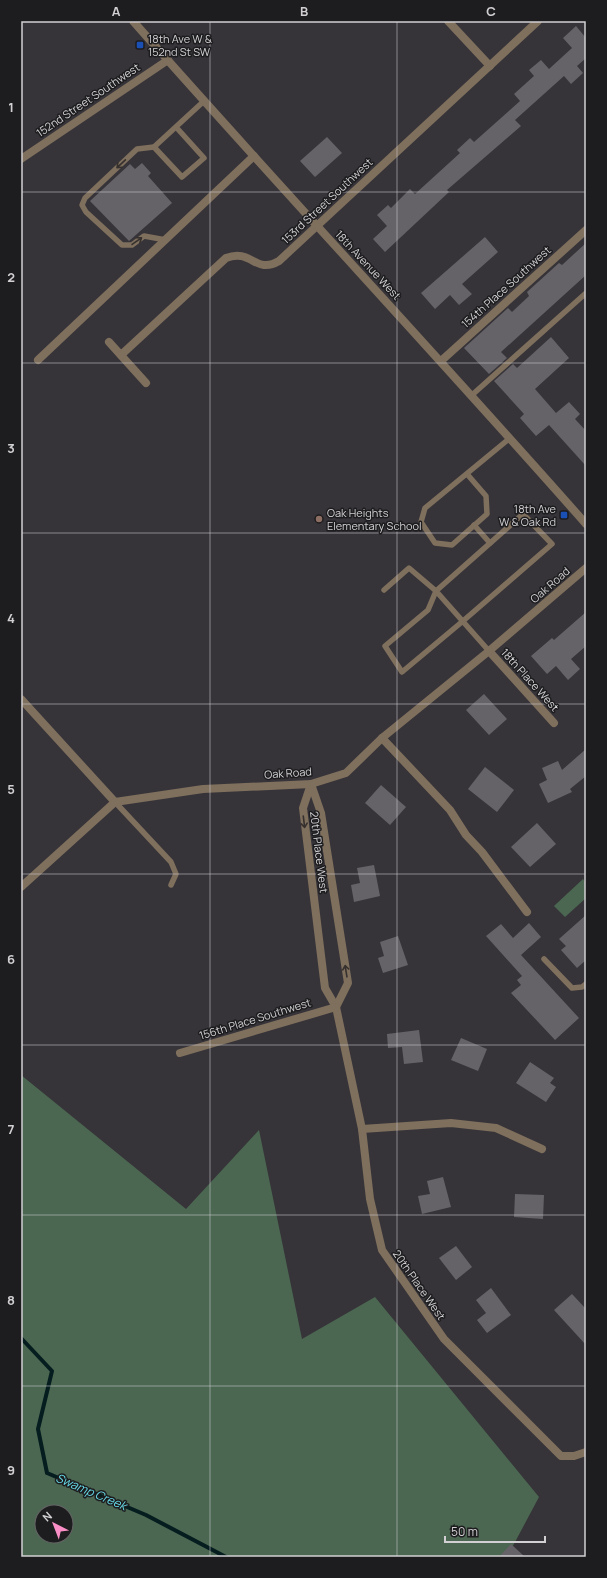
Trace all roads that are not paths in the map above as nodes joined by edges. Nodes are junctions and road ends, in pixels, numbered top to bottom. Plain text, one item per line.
1 (133, 21) edge
2 (448, 21) edge
3 (538, 21) edge
4 (168, 60) junction
5 (490, 66) junction
6 (204, 101) junction
7 (176, 127) junction
8 (154, 147) junction
9 (254, 156) junction
10 (21, 159) edge
11 (316, 226) junction
12 (586, 230) edge
13 (166, 240) junction
14 (586, 293) edge
15 (109, 342) dead end
16 (121, 355) junction
17 (38, 360) dead end
18 (442, 361) junction
19 (146, 383) dead end
20 (472, 395) junction
21 (510, 438) junction
22 (467, 474) junction
23 (586, 524) edge
24 (474, 525) junction
25 (490, 544) junction
26 (586, 568) edge
27 (384, 590) dead end
28 (436, 591) junction
29 (463, 621) junction
30 (489, 651) junction
31 (21, 699) edge
32 (554, 723) dead end
33 (382, 738) junction
34 (311, 784) junction
35 (115, 802) junction
36 (171, 885) dead end
37 (21, 887) edge
38 (527, 912) dead end
39 (544, 959) dead end
40 (586, 984) edge
41 (336, 1007) junction
42 (180, 1053) dead end
43 (362, 1129) junction
44 (542, 1149) dead end
45 (586, 1452) edge

1 - 4 street, 18th Avenue West
2 - 5 street
3 - 5 street, 153rd Street Southwest
4 - 6 street, 18th Avenue West
4 - 10 street, 152nd Street Southwest
5 - 11 street, 153rd Street Southwest
6 - 7 lane
6 - 9 street, 18th Avenue West
7 - 8 lane
7 - 8 lane
8 -> 13 lane
9 - 11 street, 18th Avenue West
9 - 13 street
11 - 16 street, 153rd Street Southwest
11 - 18 street, 18th Avenue West
12 - 18 street, 154th Place Southwest
13 - 17 street
14 - 20 lane
15 - 16 street
16 - 19 street
18 - 20 street, 18th Avenue West
20 - 21 street, 18th Avenue West
21 - 22 lane
21 - 23 street, 18th Avenue West
22 - 24 lane
22 - 24 lane
24 - 25 lane
25 - 28 lane
25 - 29 lane
26 - 30 street, Oak Road
27 - 28 lane
28 - 29 lane
28 - 29 lane
29 - 30 lane
30 - 32 street, 18th Place West
30 - 33 street, Oak Road
31 - 35 street
33 - 34 street, Oak Road
33 - 38 street
34 - 35 street, Oak Road
34 -> 41 street, 20th Place West
41 -> 34 street, 20th Place West
35 - 36 lane
35 - 37 street
39 - 40 lane
41 - 42 street, 156th Place Southwest
41 - 43 street, 20th Place West
43 - 44 street
43 - 45 street, 20th Place West

